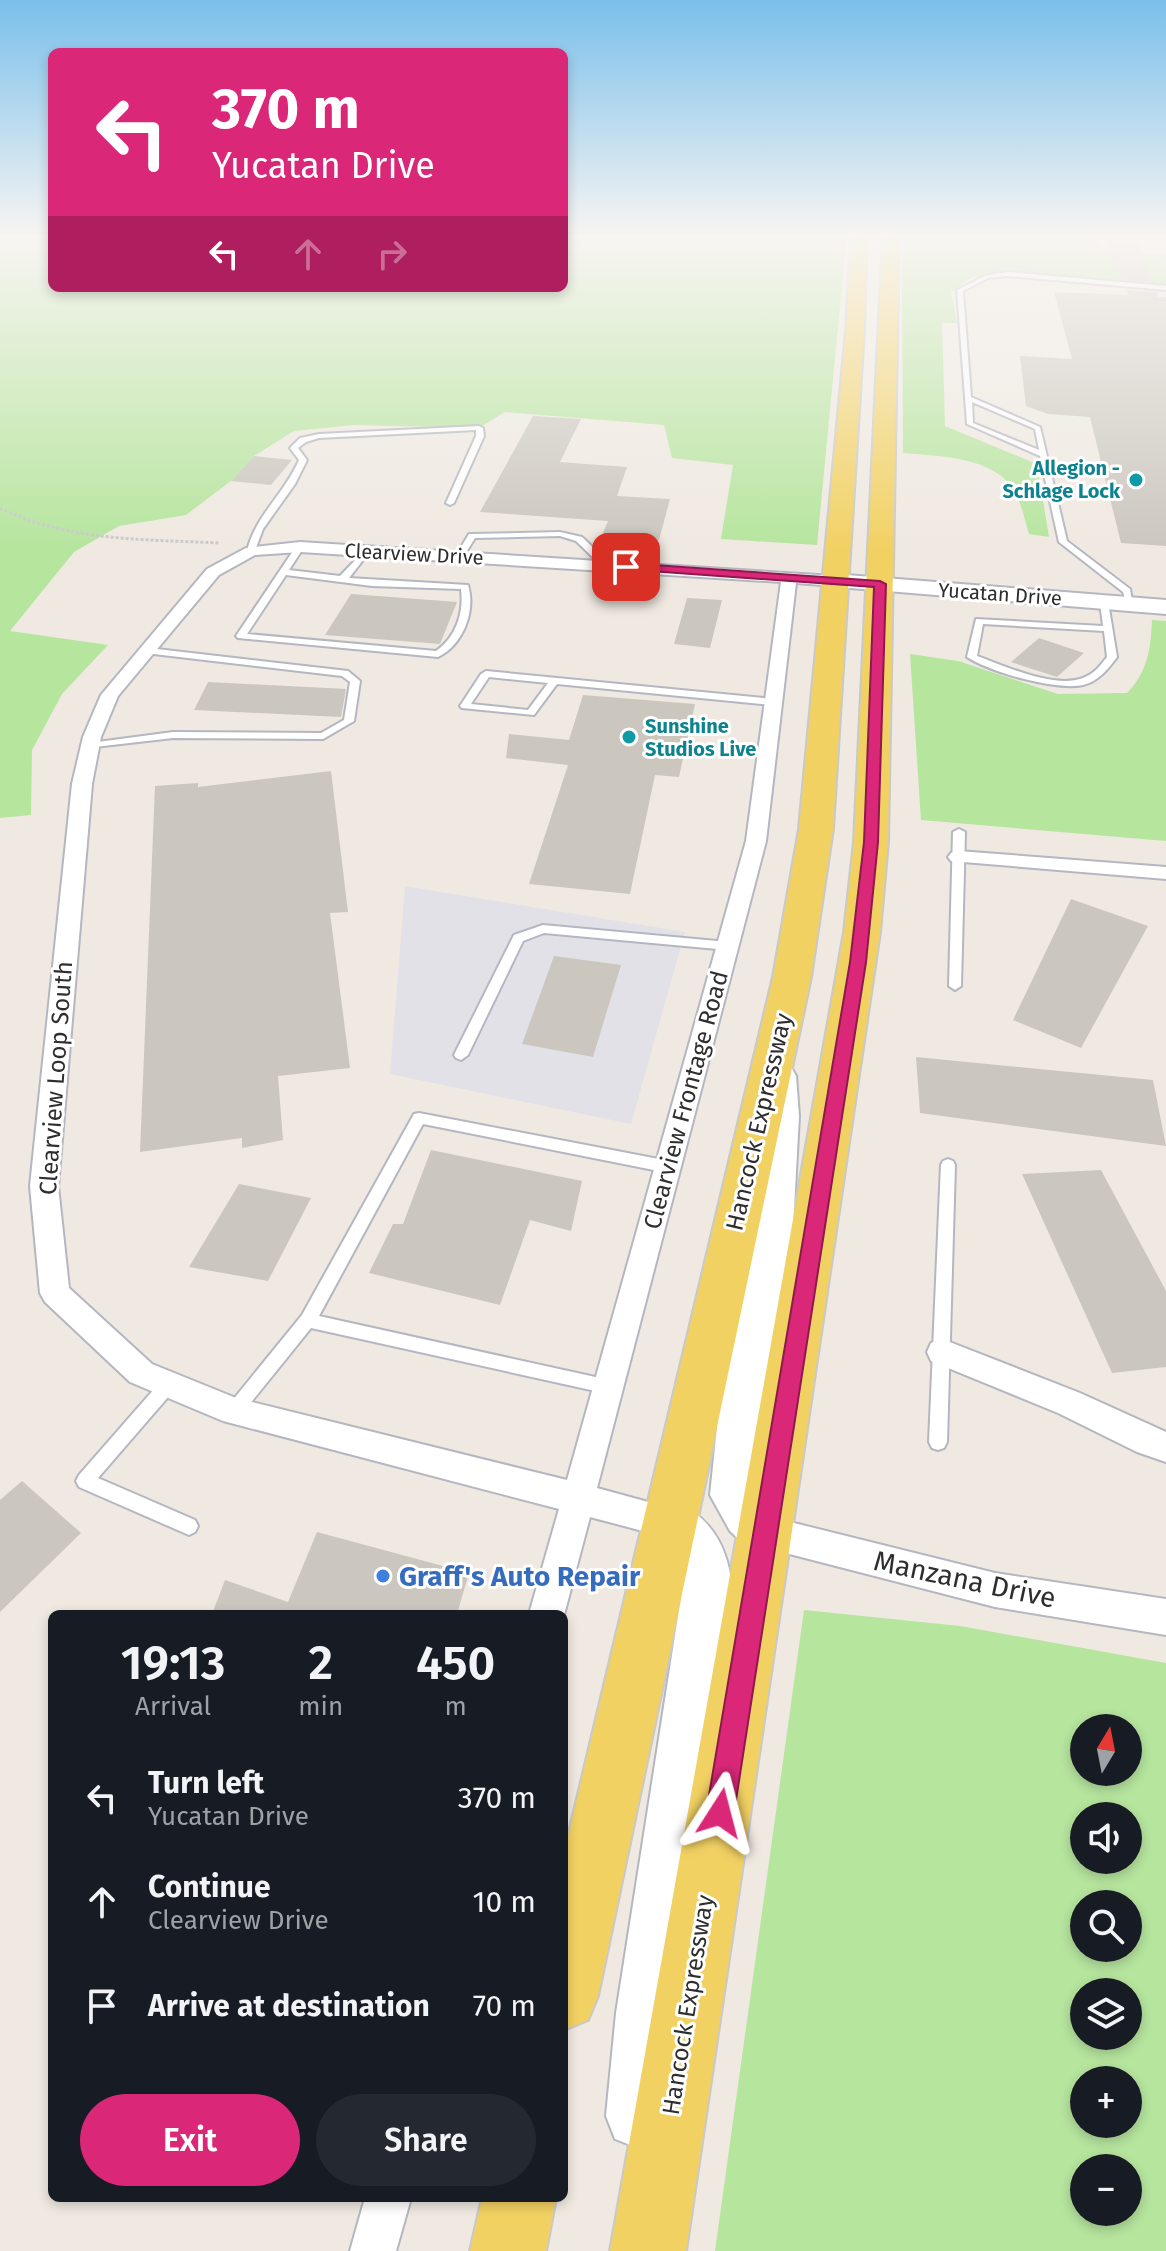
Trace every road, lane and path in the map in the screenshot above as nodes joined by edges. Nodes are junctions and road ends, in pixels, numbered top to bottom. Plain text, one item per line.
1 (854, 339) edge
2 (888, 339) edge
3 (964, 339) edge
4 (968, 398) junction
5 (1042, 454) junction
6 (450, 503) dead end
7 (0, 508) edge
8 (300, 547) junction
9 (251, 551) junction
10 (366, 551) junction
11 (459, 557) junction
12 (606, 565) junction
13 (284, 572) junction
14 (789, 578) junction
15 (342, 580) junction
16 (834, 581) junction
17 (880, 584) junction
18 (1104, 602) junction
19 (1130, 604) junction
20 (1166, 607) edge
21 (1109, 629) junction
22 (148, 651) junction
23 (554, 681) junction
24 (773, 702) junction
25 (90, 746) junction
26 (959, 832) dead end
27 (958, 857) junction
28 (1166, 873) edge
29 (728, 946) junction
30 (955, 986) dead end
31 (776, 1045) junction
32 (461, 1055) dead end
33 (948, 1165) dead end
34 (669, 1167) junction
35 (308, 1320) junction
36 (942, 1352) junction
37 (169, 1384) junction
38 (609, 1387) junction
39 (234, 1411) junction
40 (938, 1442) dead end
41 (1166, 1447) edge
42 (578, 1499) junction
43 (669, 1522) junction
44 (189, 1526) dead end
45 (766, 1532) junction
46 (548, 1610) edge
47 (1166, 1617) edge
48 (568, 1978) edge
49 (387, 2202) edge
50 (518, 2202) edge
51 (373, 2251) edge
52 (508, 2251) edge
53 (634, 2251) edge
54 (648, 2251) edge

1 - 16 main road, Hancock Expressway
2 - 17 main road, Hancock Expressway
3 - 4 lane
4 - 5 lane
4 - 5 lane
5 - 19 lane
6 - 9 lane
7 - 9 path
8 - 9 street, Clearview Drive
8 - 10 street, Clearview Drive
8 - 13 lane
9 - 22 street, Clearview Loop South
10 - 11 street, Clearview Drive
10 - 15 lane
11 - 12 street, Clearview Drive
11 - 12 lane
12 - 14 street, Clearview Drive
13 - 15 lane
13 - 15 lane
14 - 16 street, Clearview Drive
14 - 24 street, Clearview Frontage Road
16 - 17 main road, Yucatan Drive
16 - 31 main road, Hancock Expressway
17 - 18 main road, Yucatan Drive
17 - 45 main road, Hancock Expressway
18 - 19 main road, Yucatan Drive
18 - 21 lane
19 - 20 main road, Yucatan Drive
21 - 21 lane
22 - 25 street, Clearview Loop South
22 - 25 lane
23 - 23 lane
23 - 24 lane
24 - 29 street, Clearview Frontage Road
25 - 37 street, Clearview Loop South
26 - 27 lane
27 - 28 street
27 - 30 lane
29 - 32 lane
29 - 34 street, Clearview Frontage Road
31 - 43 main road, Hancock Expressway
31 - 45 main road
33 - 36 lane
34 - 35 lane
34 - 38 street, Clearview Frontage Road
35 - 38 lane
35 - 39 lane
36 - 40 lane
36 - 41 street
37 - 39 street, Clearview Loop South
37 - 44 lane
38 - 42 street, Clearview Frontage Road
39 - 42 street, Clearview Loop South
42 - 43 street, Clearview Loop South
42 - 46 street, Clearview Frontage Road
43 - 48 main road, Hancock Expressway
43 - 53 main road
45 - 47 street, Manzana Drive
45 - 54 main road, Hancock Expressway
49 - 51 street
50 - 52 main road

